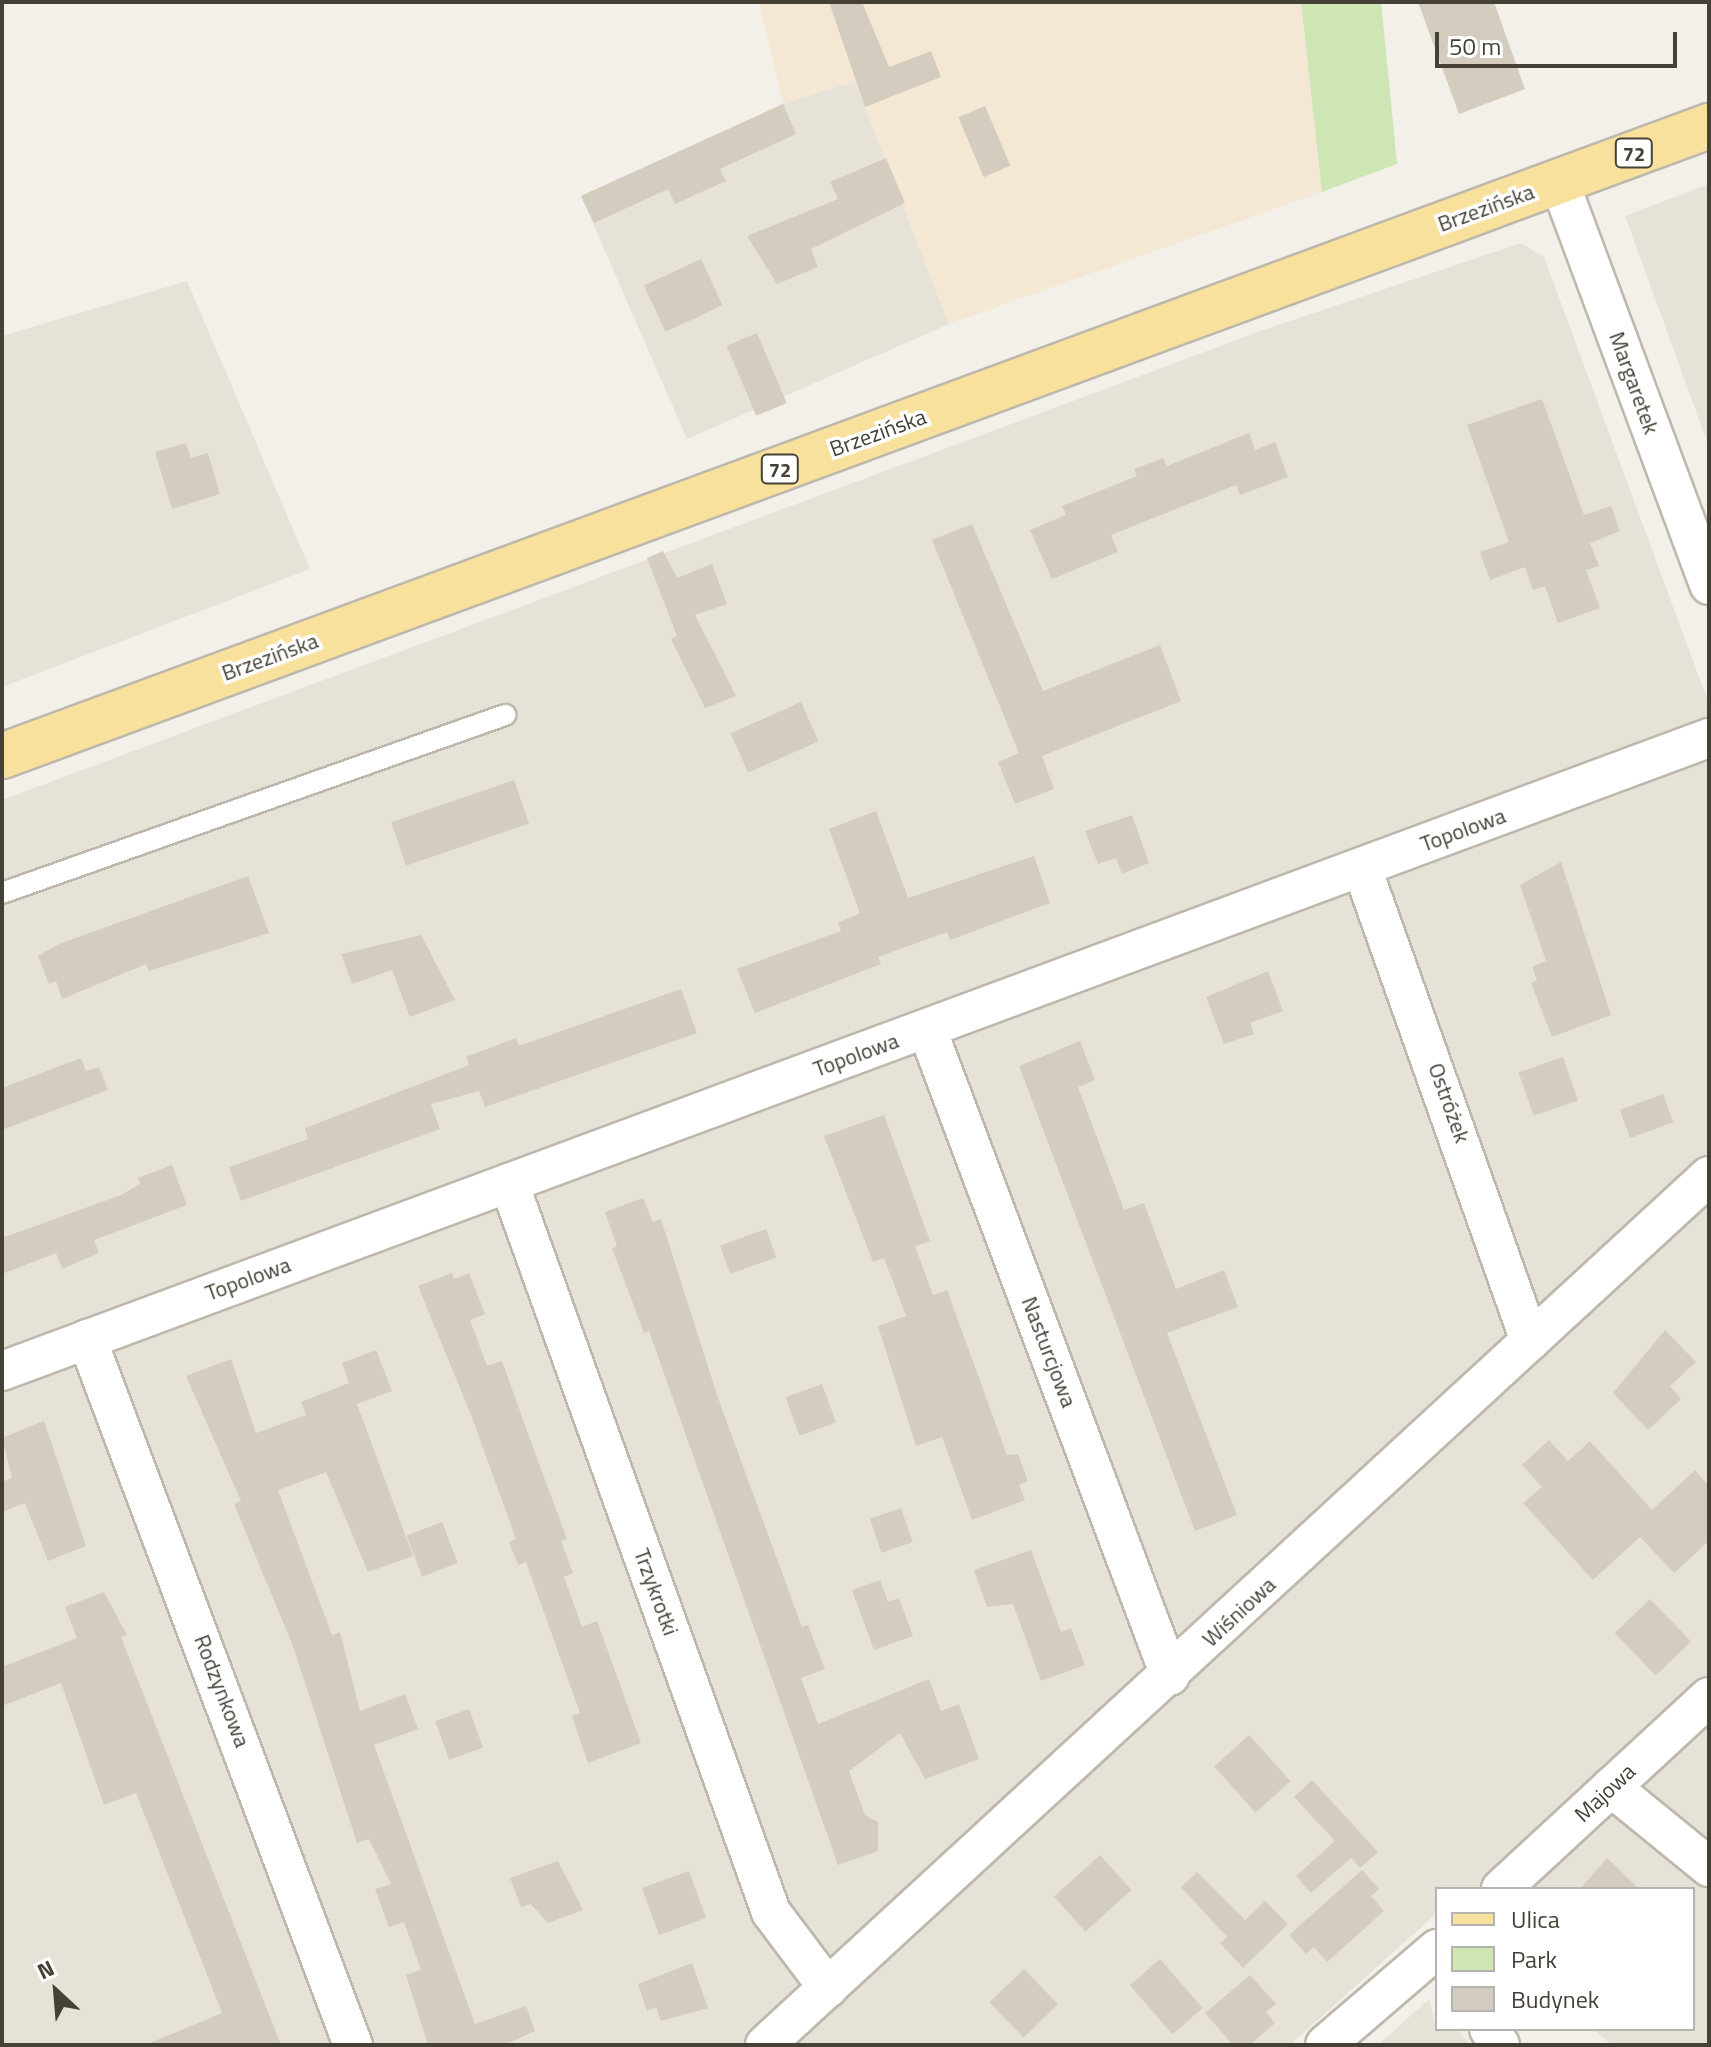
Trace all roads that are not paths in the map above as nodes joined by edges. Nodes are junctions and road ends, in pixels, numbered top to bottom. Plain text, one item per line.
1 (1709, 126) edge
2 (1559, 181) junction
3 (1709, 585) edge
4 (505, 715) dead end
5 (1709, 738) edge
6 (2, 756) edge
7 (1362, 868) junction
8 (2, 893) edge
9 (927, 1029) junction
10 (1709, 1176) edge
11 (509, 1183) junction
12 (87, 1339) junction
13 (1530, 1341) junction
14 (2, 1371) edge
15 (1170, 1676) junction
16 (1709, 1697) edge
17 (1611, 1787) junction
18 (1709, 1867) edge
19 (1503, 1887) edge
20 (1435, 1954) edge
21 (828, 1988) junction
22 (353, 2045) edge
23 (765, 2045) edge
24 (1325, 2045) edge

1 - 2 main road, Brzezińska / 72
2 - 3 street, Margaretek
2 - 6 main road, Brzezińska / 72
4 - 8 lane
5 - 7 street, Topolowa
7 - 9 street, Topolowa
7 - 13 street, Ostróżek
9 - 11 street, Topolowa
9 - 15 street, Nasturcjowa
10 - 13 street, Wiśniowa
11 - 12 street, Topolowa
11 - 21 street, Trzykrotki
12 - 14 street, Topolowa
12 - 22 street, Rodzynkowa
13 - 15 street, Wiśniowa
15 - 21 street, Wiśniowa
16 - 17 street, Majowa
17 - 18 street
17 - 19 street, Majowa
20 - 24 street
21 - 23 street, Wiśniowa

